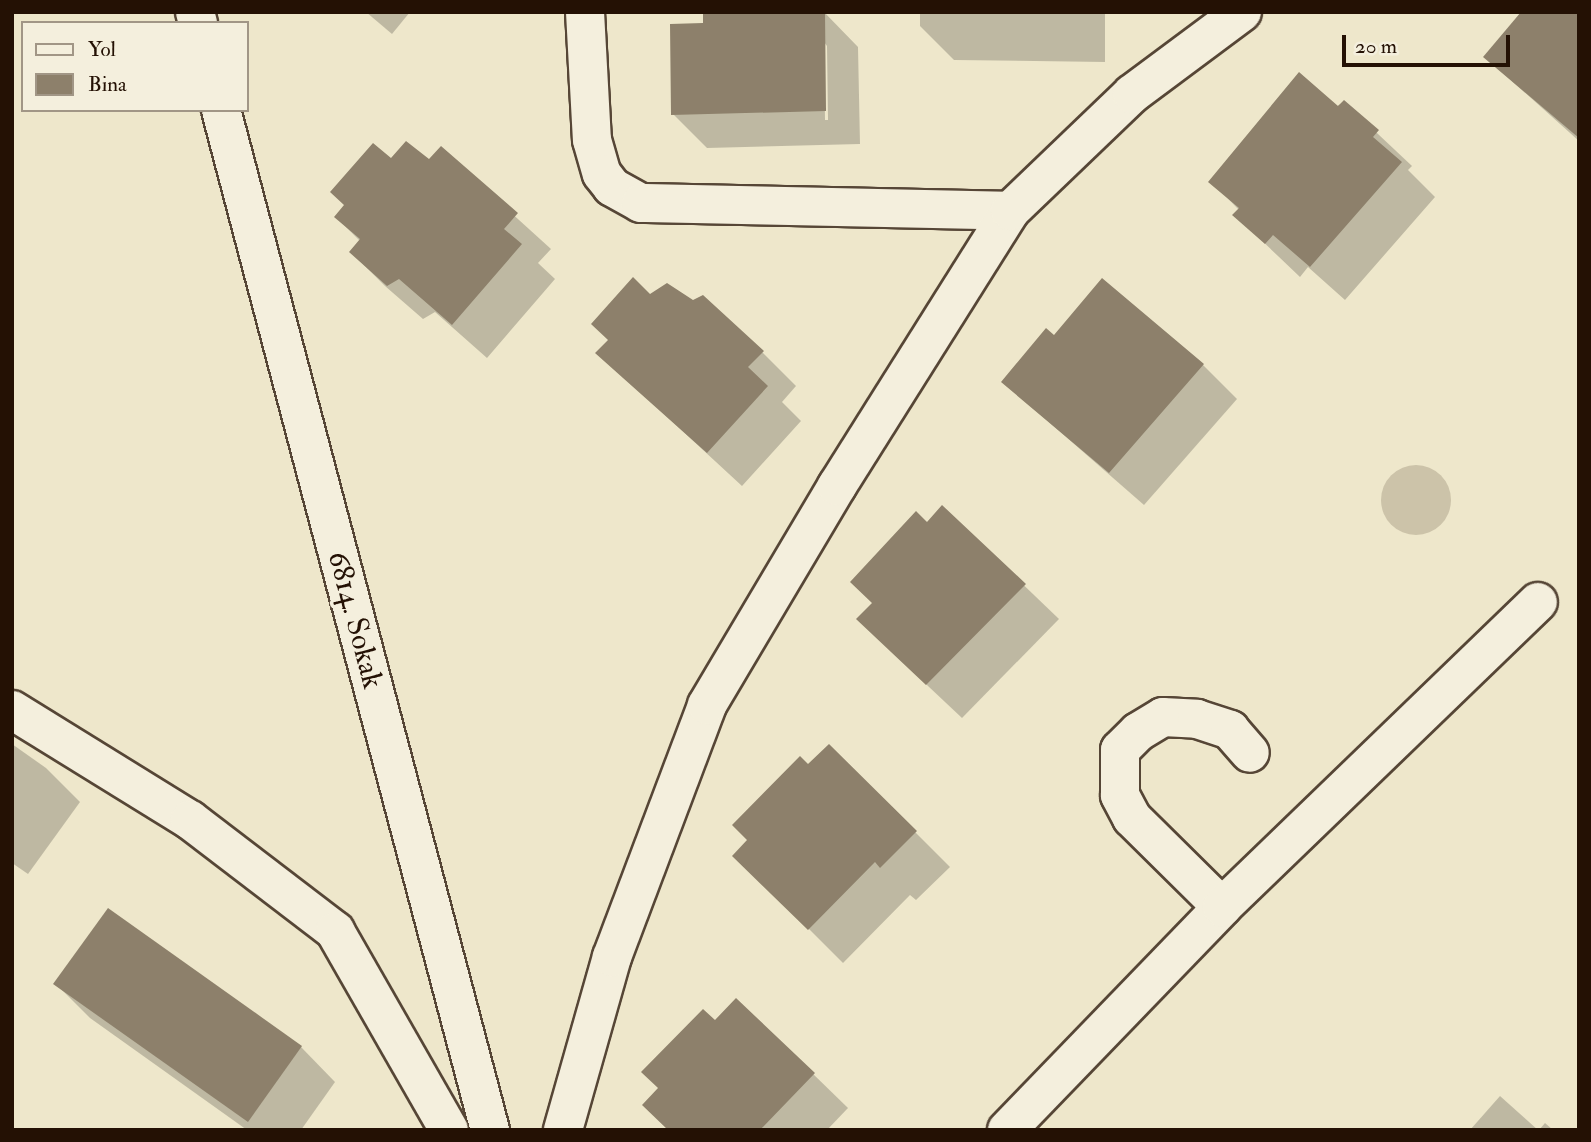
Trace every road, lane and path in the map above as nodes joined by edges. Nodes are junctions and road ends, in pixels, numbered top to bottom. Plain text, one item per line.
1 (585, 12) edge
2 (1242, 12) edge
3 (222, 112) edge
4 (1010, 211) junction
5 (1538, 602) dead end
6 (12, 710) edge
7 (1250, 753) dead end
8 (1222, 907) junction
9 (449, 1130) edge
10 (490, 1130) edge
11 (563, 1130) edge
12 (1006, 1130) edge

1 - 4 street
2 - 4 street
3 - 10 street, 6814. Sokak
4 - 11 street
5 - 8 street
6 - 9 street
7 - 8 street
8 - 12 street

